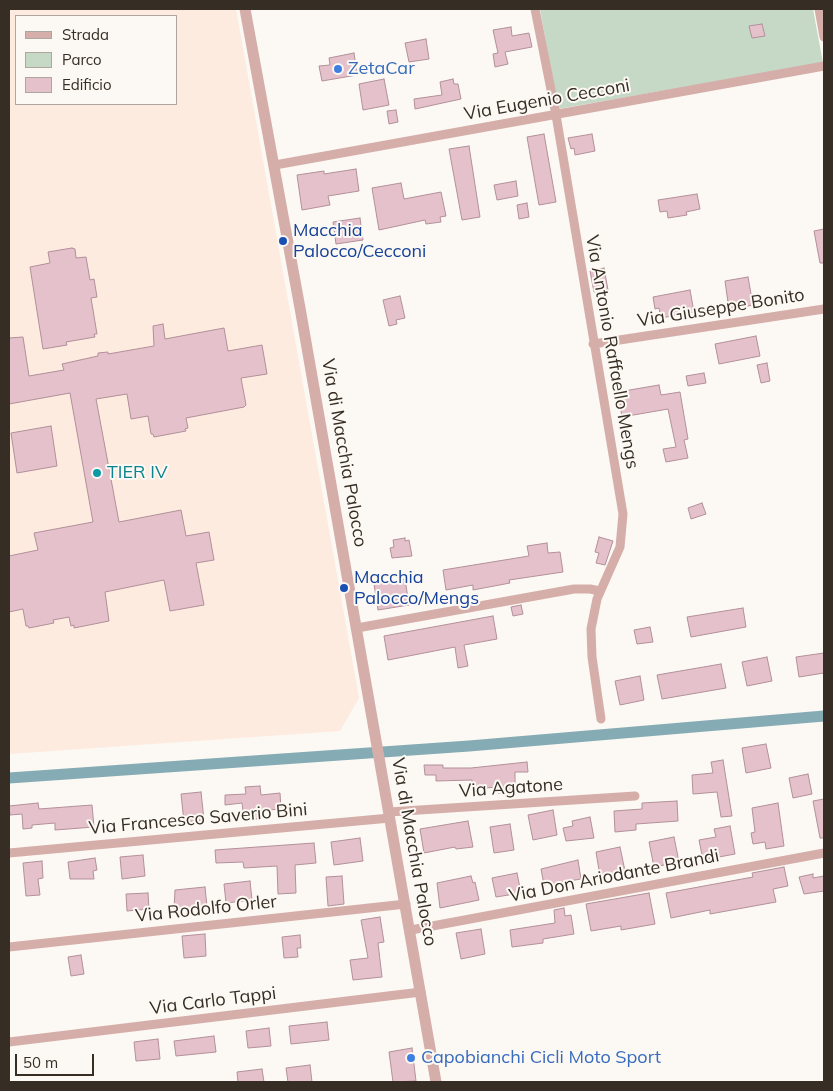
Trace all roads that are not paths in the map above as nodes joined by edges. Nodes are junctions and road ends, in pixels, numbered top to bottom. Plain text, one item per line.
1 (245, 9) edge
2 (535, 9) edge
3 (819, 9) edge
4 (824, 38) edge
5 (824, 66) edge
6 (556, 115) junction
7 (275, 165) junction
8 (824, 309) edge
9 (593, 344) junction
10 (600, 592) junction
11 (357, 628) junction
12 (602, 719) dead end
13 (635, 796) dead end
14 (389, 815) junction
15 (9, 853) edge
16 (824, 853) edge
17 (406, 904) junction
18 (410, 930) junction
19 (9, 947) edge
20 (421, 992) junction
21 (9, 1042) edge
22 (436, 1082) edge

1 - 7 street, Via di Macchia Palocco
2 - 6 street, Via Antonio Raffaello Mengs
3 - 4 street
5 - 6 street, Via Eugenio Cecconi
6 - 7 street, Via Eugenio Cecconi
6 - 9 street, Via Antonio Raffaello Mengs
7 - 11 street, Via di Macchia Palocco
8 - 9 street, Via Giuseppe Bonito
9 - 10 street, Via Antonio Raffaello Mengs
10 - 11 street
10 - 12 street, Via Antonio Raffaello Mengs
11 - 14 street, Via di Macchia Palocco
13 - 14 street, Via Agatone
14 - 15 street, Via Francesco Saverio Bini
14 - 17 street, Via di Macchia Palocco
16 - 18 street, Via Don Ariodante Brandi
17 - 18 street, Via di Macchia Palocco
17 - 19 street, Via Rodolfo Orler
18 - 20 street, Via di Macchia Palocco
20 - 21 street, Via Carlo Tappi
20 - 22 street, Via di Macchia Palocco

